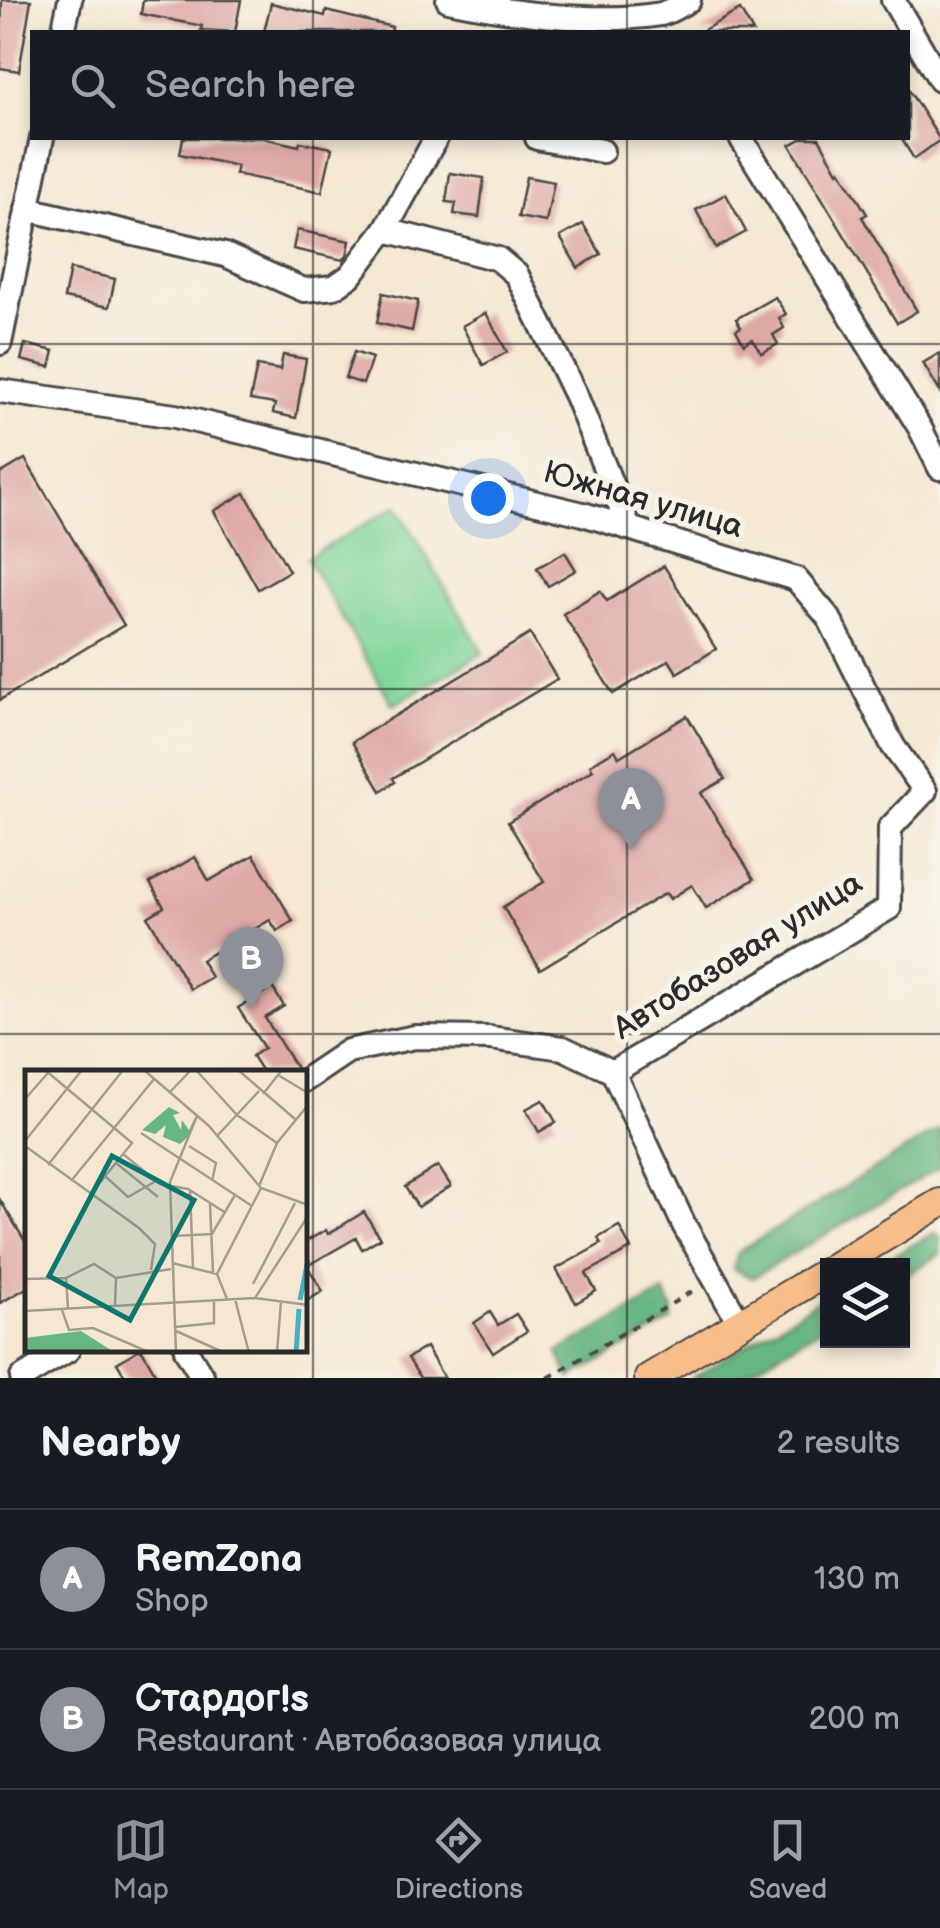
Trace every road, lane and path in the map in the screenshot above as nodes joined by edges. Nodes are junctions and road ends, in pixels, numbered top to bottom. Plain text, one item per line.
1 (70, 0) edge
2 (448, 0) edge
3 (689, 0) edge
4 (893, 0) edge
5 (666, 15) edge
6 (497, 22) edge
7 (63, 30) edge
8 (940, 80) edge
9 (42, 140) edge
10 (435, 140) edge
11 (546, 140) edge
12 (742, 140) edge
13 (602, 151) dead end
14 (27, 210) junction
15 (386, 230) junction
16 (0, 343) edge
17 (0, 390) edge
18 (930, 423) edge
19 (940, 468) edge
20 (629, 528) junction
21 (940, 800) edge
22 (890, 828) junction
23 (613, 1072) junction
24 (308, 1078) edge
25 (936, 1210) edge
26 (850, 1258) edge
27 (820, 1276) edge
28 (712, 1279) junction
29 (740, 1324) junction
30 (63, 1353) edge
31 (188, 1353) edge
32 (22, 1378) edge
33 (203, 1378) edge
34 (548, 1378) edge
35 (650, 1378) edge

1 - 7 street
2 - 6 street
3 - 5 street
4 - 8 street
5 - 6 street
9 - 14 street
10 - 15 street
11 - 13 street
12 - 18 street
14 - 15 street
14 - 16 street
15 - 20 street
17 - 20 street, Южная улица
18 - 19 street
20 - 22 street, Южная улица
21 - 22 street
22 - 23 street, Автобазовая улица
23 - 24 street, Автобазовая улица
23 - 28 street, Автобазовая улица
25 - 26 main road
27 - 29 main road
28 - 29 street, Автобазовая улица
28 - 34 path
29 - 35 main road
30 - 32 street
31 - 33 street

